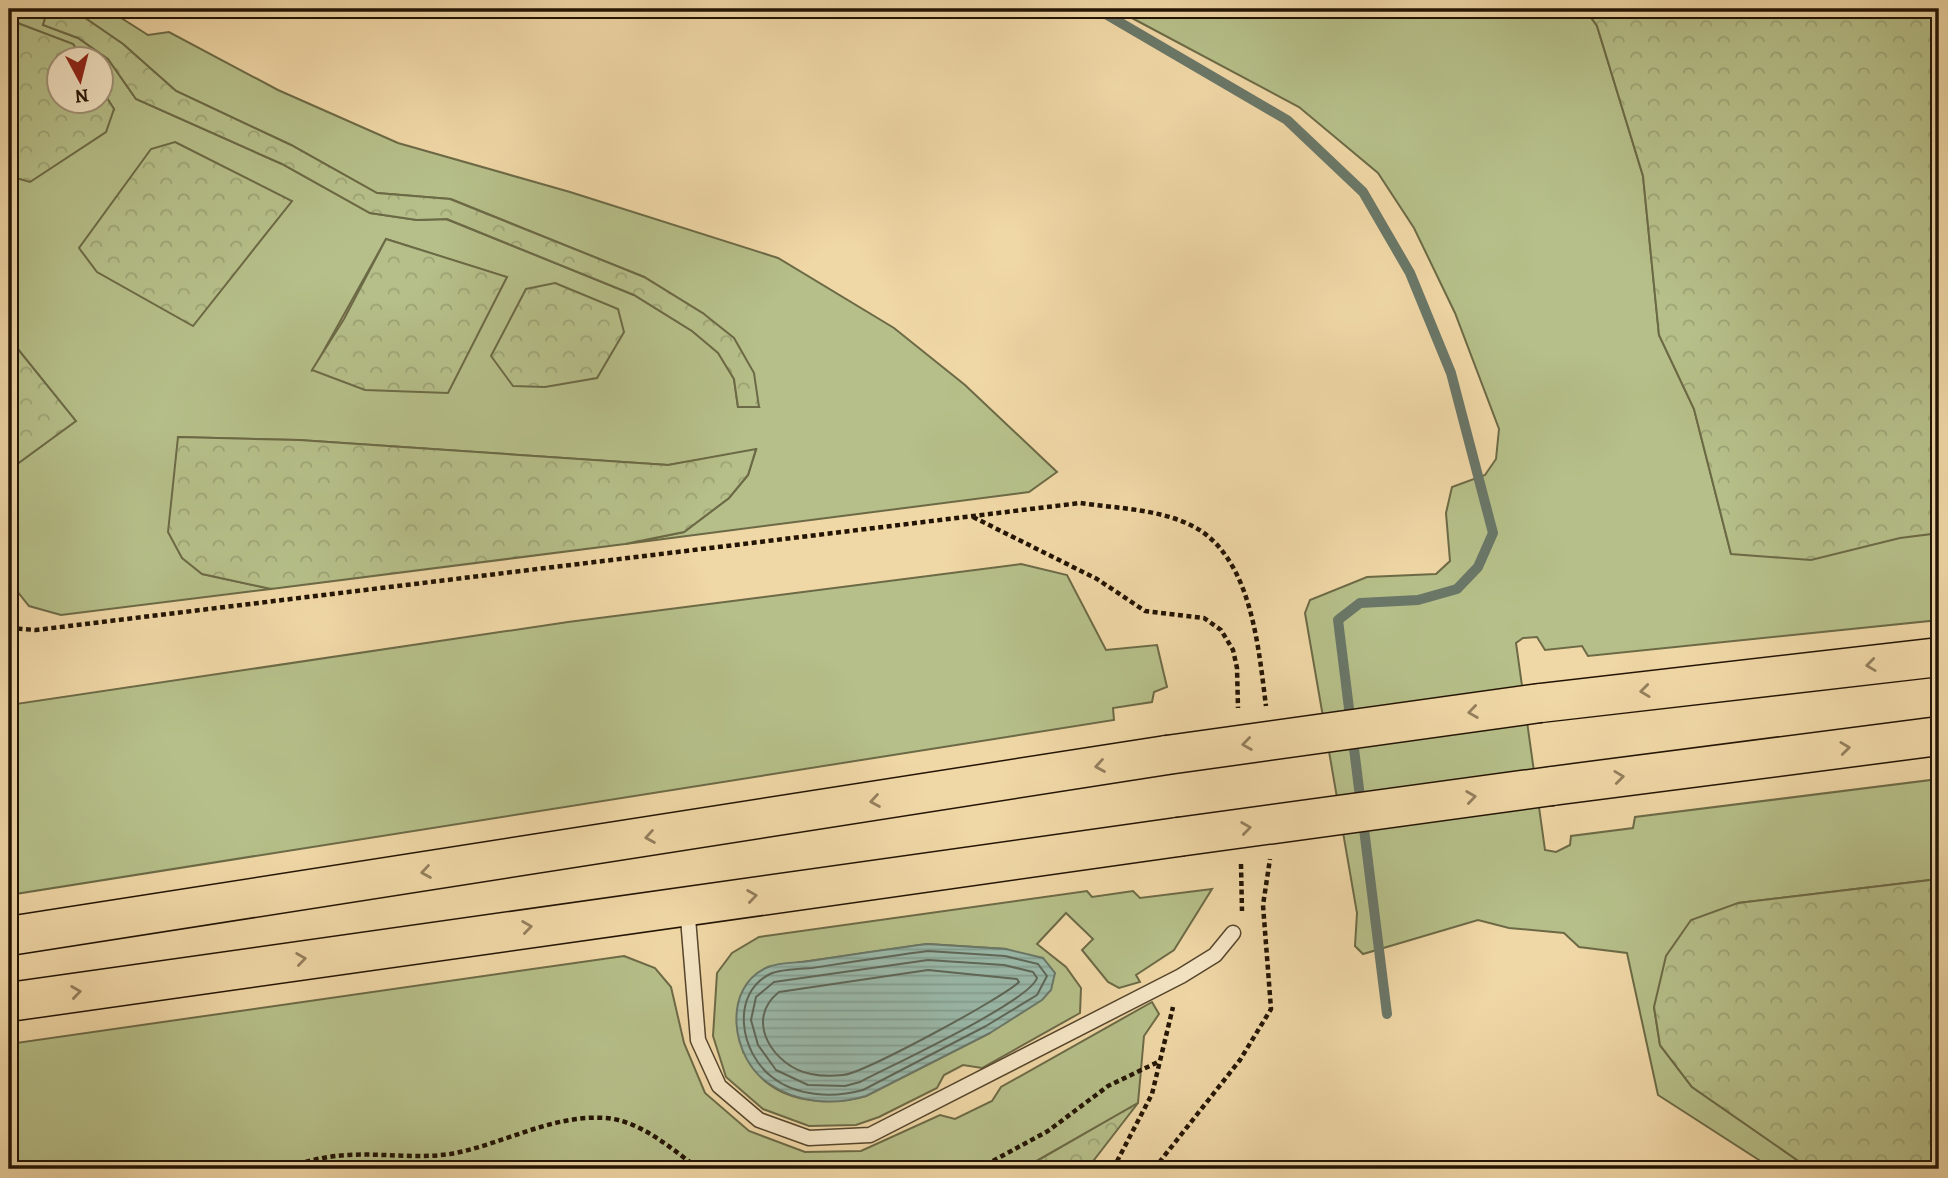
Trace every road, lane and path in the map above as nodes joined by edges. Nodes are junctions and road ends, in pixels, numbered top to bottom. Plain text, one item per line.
1 (972, 516) junction
2 (1145, 611) dead end
3 (9, 628) edge
4 (1939, 657) edge
5 (1267, 718) dead end
6 (1939, 736) edge
7 (1270, 855) dead end
8 (687, 905) junction
9 (1233, 933) dead end
10 (9, 936) edge
11 (1181, 976) junction
12 (9, 1002) edge
13 (1158, 1062) junction
14 (281, 1169) edge
15 (699, 1169) edge
16 (978, 1169) edge
17 (1113, 1169) edge
18 (1154, 1169) edge

1 - 2 path
1 - 3 path
1 - 5 path
4 -> 10 highway, bridge
8 -> 6 highway, bridge
7 - 18 path
8 - 11 lane
12 -> 8 highway
9 - 11 lane
11 - 13 path
13 - 16 path
13 - 17 path
14 - 15 path

